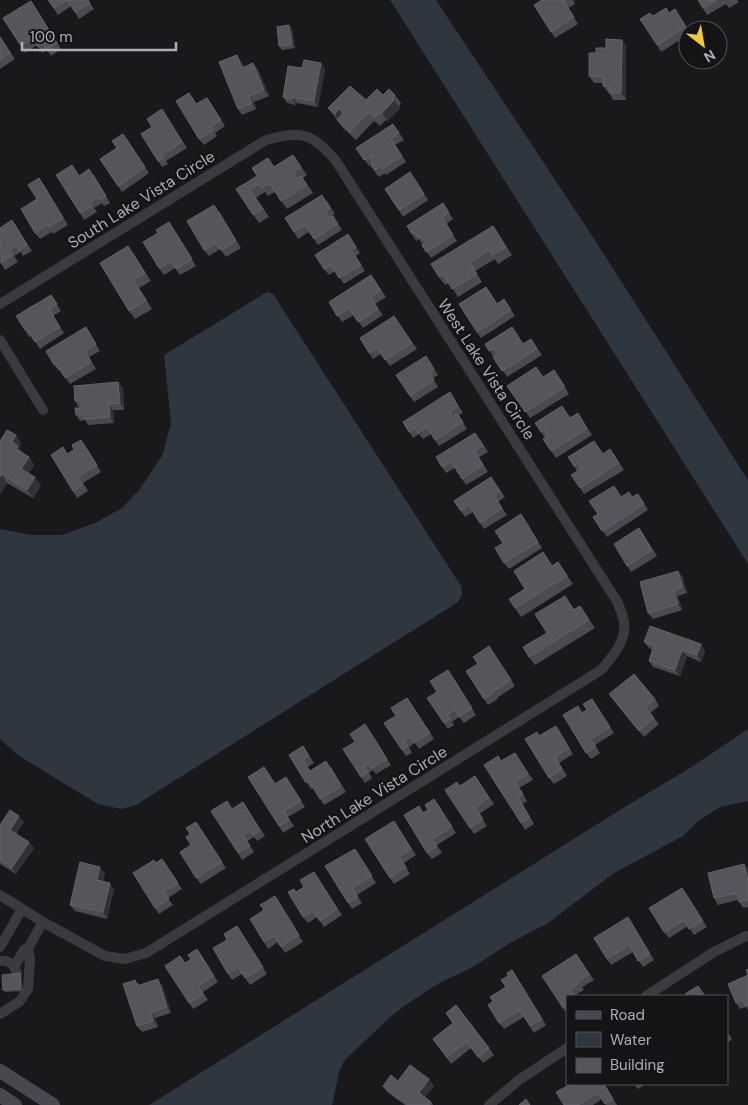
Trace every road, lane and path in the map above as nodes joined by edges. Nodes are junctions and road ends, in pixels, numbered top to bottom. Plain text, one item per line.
1 (302, 134) joint
2 (0, 304) edge
3 (0, 340) edge
4 (43, 410) dead end
5 (623, 636) joint
6 (0, 895) edge
7 (22, 909) junction
8 (42, 922) junction
9 (748, 936) edge
10 (0, 947) edge
11 (28, 948) junction
12 (0, 961) edge
13 (18, 987) edge
14 (648, 995) edge
15 (19, 1002) junction
16 (0, 1014) edge
17 (566, 1049) edge
18 (0, 1071) edge
19 (0, 1095) edge
20 (15, 1105) edge
21 (52, 1105) edge
22 (489, 1105) edge

1 - 2 street, South Lake Vista Circle
1 - 5 street, West Lake Vista Circle
3 - 4 street
5 - 8 street, North Lake Vista Circle
6 - 7 street
7 - 8 street
7 - 10 street
8 - 11 street
9 - 14 street
11 - 12 street
11 - 15 street
13 - 15 street
15 - 16 street
17 - 22 street
18 - 21 main road
19 - 20 main road

